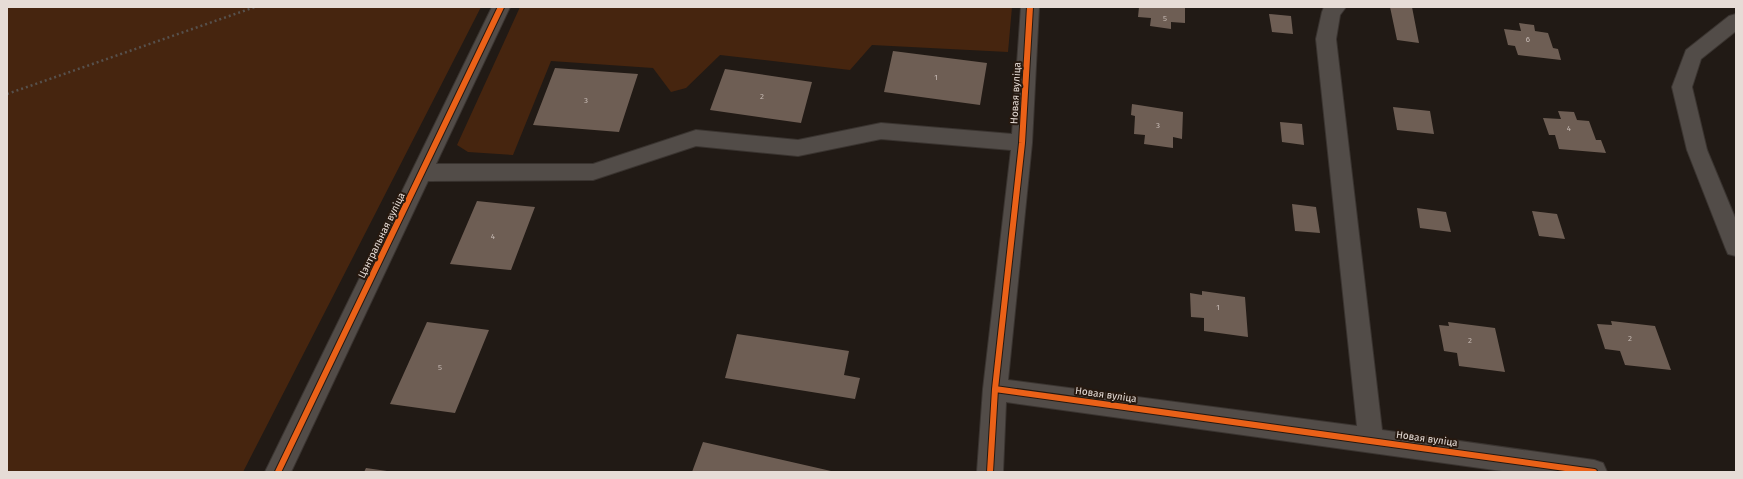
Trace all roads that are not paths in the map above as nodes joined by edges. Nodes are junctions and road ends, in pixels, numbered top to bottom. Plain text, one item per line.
1 (501, 7) edge
2 (1030, 7) edge
3 (1337, 7) edge
4 (1736, 21) edge
5 (1022, 143) junction
6 (421, 173) junction
7 (1736, 247) edge
8 (995, 390) junction
9 (1370, 440) junction
10 (278, 472) edge
11 (990, 472) edge
12 (1594, 472) edge

1 - 6 street, Цэнтральная вуліца
2 - 5 street, Новая вуліца
3 - 9 street
4 - 7 street
5 - 6 street
5 - 8 street, Новая вуліца
6 - 10 street, Цэнтральная вуліца
8 - 9 street, Новая вуліца
8 - 11 street
9 - 12 street, Новая вуліца

